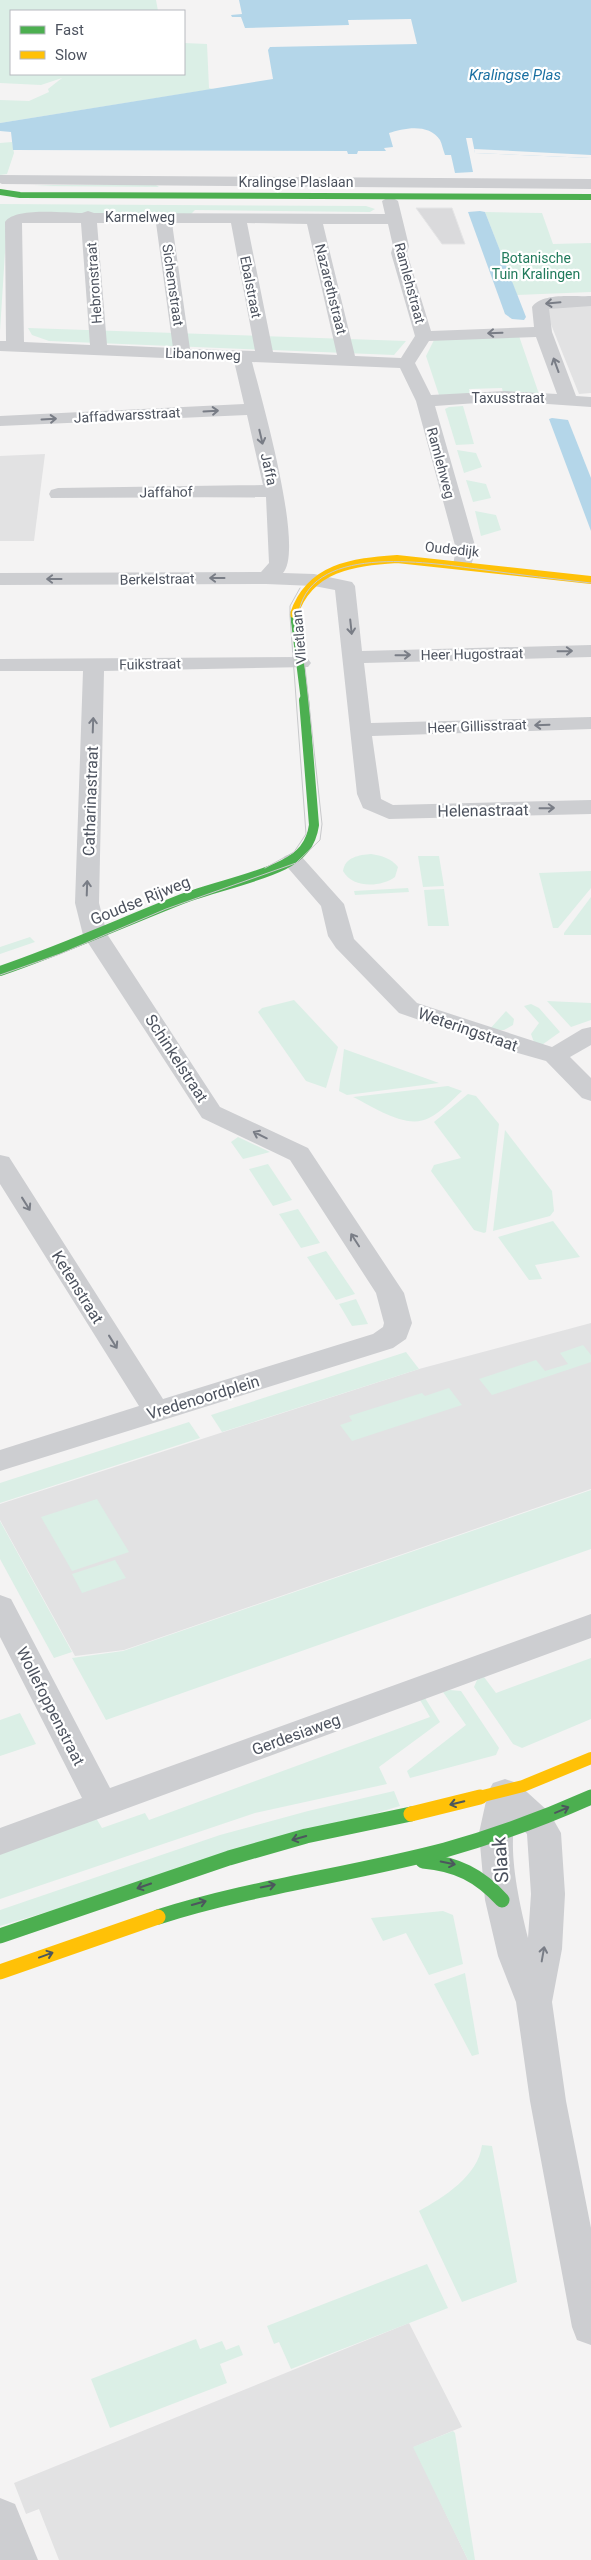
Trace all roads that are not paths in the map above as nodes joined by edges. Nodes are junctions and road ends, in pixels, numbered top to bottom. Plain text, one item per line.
1 (591, 184) edge
2 (1, 186) edge
3 (20, 194) junction
4 (0, 197) edge
5 (591, 197) edge
6 (390, 200) junction
7 (88, 216) junction
8 (163, 216) junction
9 (238, 217) junction
10 (314, 219) junction
11 (393, 219) junction
12 (591, 301) edge
13 (544, 332) junction
14 (424, 336) junction
15 (7, 347) edge
16 (99, 351) junction
17 (182, 354) junction
18 (242, 356) junction
19 (266, 357) junction
20 (347, 360) junction
21 (406, 363) junction
22 (568, 399) junction
23 (425, 400) junction
24 (591, 402) edge
25 (254, 409) junction
26 (0, 421) edge
27 (274, 491) junction
28 (58, 494) dead end
29 (463, 565) junction
30 (266, 578) junction
31 (0, 580) edge
32 (314, 580) junction
33 (591, 580) edge
34 (591, 651) edge
35 (354, 657) junction
36 (301, 663) junction
37 (0, 665) edge
38 (94, 665) junction
39 (591, 723) edge
40 (362, 730) junction
41 (591, 807) edge
42 (293, 860) junction
43 (95, 935) junction
44 (0, 971) edge
45 (591, 1034) edge
46 (555, 1056) junction
47 (591, 1094) edge
48 (0, 1163) edge
49 (398, 1323) joint
50 (157, 1412) junction
51 (0, 1461) edge
52 (0, 1608) edge
53 (591, 1626) edge
54 (591, 1758) edge
55 (505, 1792) junction
56 (591, 1797) edge
57 (102, 1805) junction
58 (537, 1821) junction
59 (496, 1833) junction
60 (0, 1842) edge
61 (399, 1861) junction
62 (502, 1900) junction
63 (0, 1936) edge
64 (0, 1972) edge
65 (534, 2002) junction
66 (591, 2327) edge
67 (0, 2518) edge
68 (17, 2560) edge

1 - 2 street, Kralingse Plaslaan
2 - 3 street, Kralingse Plaslaan
3 - 4 street, Kralingse Plaslaan
3 - 6 street, Kralingse Plaslaan
5 - 6 street, Kralingse Plaslaan
6 - 11 street, Ramlehstraat
7 - 8 street, Karmelweg
7 - 15 street, Karmelweg
7 - 16 street, Hebronstraat
8 - 9 street, Karmelweg
8 - 17 street, Sichemstraat
9 - 10 street, Karmelweg
9 - 19 street, Ebalstraat
10 - 11 street, Karmelweg
10 - 20 street, Nazarethstraat
11 - 14 street, Ramlehstraat
12 -> 13 street
13 -> 14 street
22 -> 13 street
14 - 21 street, Ramlehstraat
15 - 16 street, Libanonweg
16 - 17 street, Libanonweg
17 - 18 street, Libanonweg
18 - 19 street, Libanonweg
18 - 25 street, Jaffa
19 - 20 street, Libanonweg
20 - 21 street, Libanonweg
21 - 23 street, Ramlehweg
22 - 23 street, Taxusstraat
22 - 24 street, Taxusstraat
23 - 29 street, Ramlehweg
26 -> 25 street, Jaffadwarsstraat
25 -> 27 street, Jaffa
27 - 28 street, Jaffahof
27 - 30 street, Jaffa
29 - 32 street, Oudedijk
29 - 33 street, Oudedijk
30 -> 31 street, Berkelstraat
30 - 32 street, Berkelstraat
32 -> 35 street
32 - 36 street, Vlietlaan
35 -> 34 street, Heer Hugostraat
35 - 40 street
36 - 38 street, Fuikstraat
36 - 42 street, Vlietlaan
37 - 38 street, Fuikstraat
43 -> 38 street, Catharinastraat
39 -> 40 street, Heer Gillisstraat
40 -> 41 street, Helenastraat
42 - 43 street, Goudse Rijweg
42 - 46 street, Weteringstraat
43 - 44 street, Goudse Rijweg
49 -> 43 street, Schinkelstraat
45 - 46 street
46 - 47 street
48 -> 50 street, Ketenstraat
49 - 50 street, Vredenoordplein
50 - 51 street, Vredenoordplein
52 - 57 street, Wollefoppenstraat
53 - 57 street, Gerdesiaweg
54 - 55 street
55 - 58 street, Slaak
55 - 59 street, Slaak
55 -> 63 street
58 -> 56 street
57 - 60 street, Gerdesiaweg
58 - 59 street
65 -> 58 street, Slaak
59 - 61 street
59 - 62 street, Slaak
61 -> 62 street
64 -> 61 street
62 - 65 street, Slaak
65 - 66 street, Slaak
67 - 68 street

